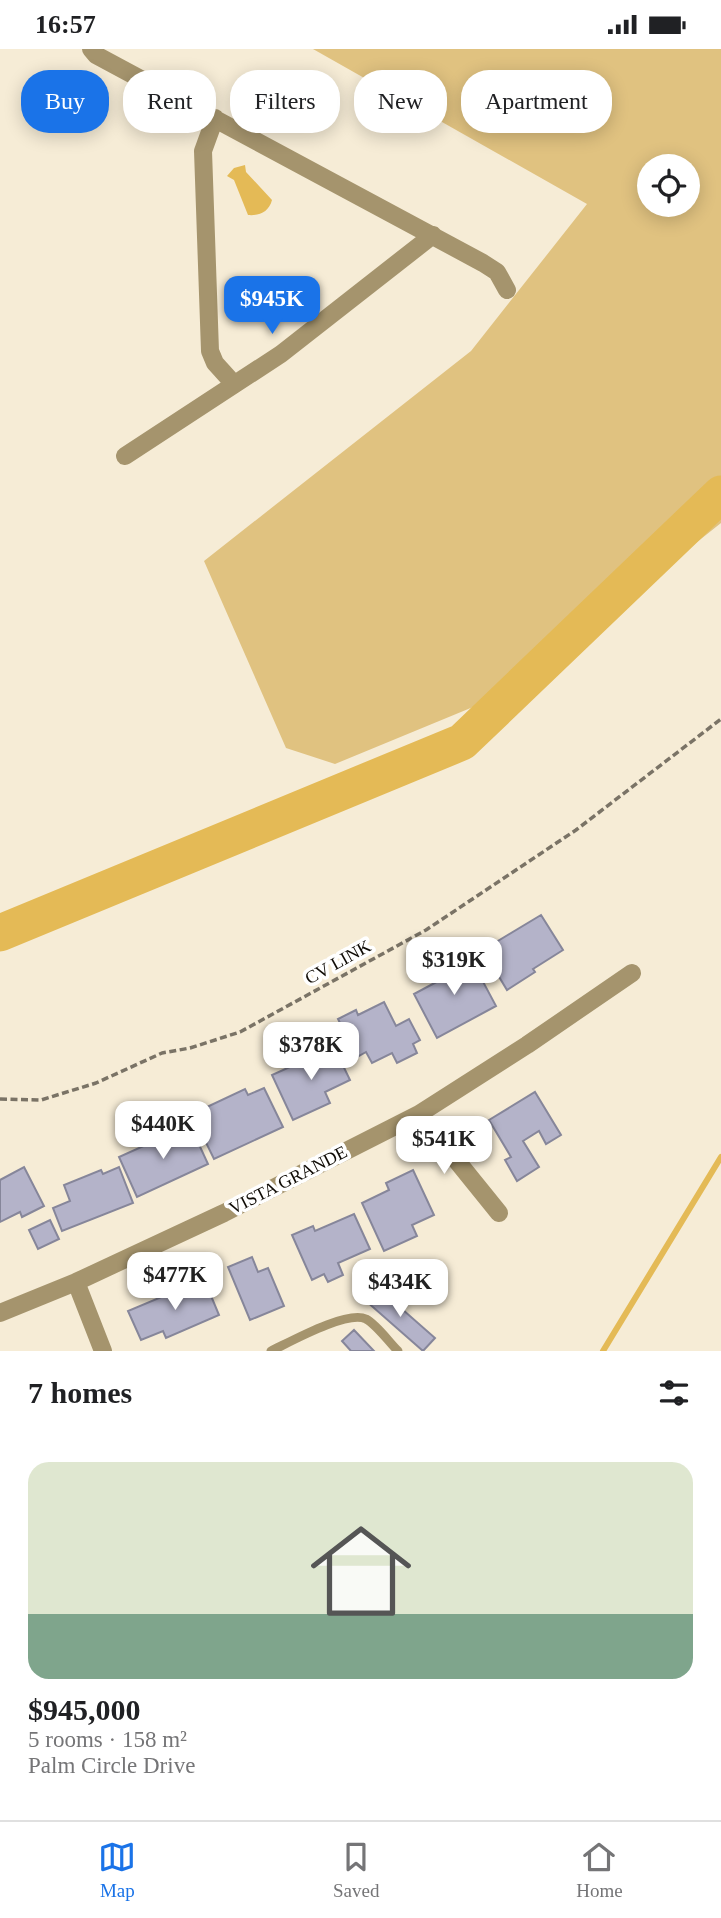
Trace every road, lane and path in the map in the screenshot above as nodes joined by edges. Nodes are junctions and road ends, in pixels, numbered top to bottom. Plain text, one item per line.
1 (92, 49) edge
2 (124, 70) edge
3 (216, 119) edge
4 (209, 133) edge
5 (433, 235) junction
6 (507, 290) dead end
7 (234, 384) junction
8 (125, 456) dead end
9 (721, 719) edge
10 (632, 973) dead end
11 (0, 1099) edge
12 (419, 1114) junction
13 (499, 1213) dead end
14 (76, 1282) junction
15 (0, 1314) edge
16 (103, 1351) edge
17 (271, 1351) edge
18 (398, 1351) edge

1 - 2 street
3 - 5 street
4 - 7 street
5 - 6 street
5 - 7 street
7 - 8 street
9 - 11 path, CV LINK
10 - 12 street, VISTA GRANDE
12 - 13 street
12 - 14 street, VISTA GRANDE
14 - 15 street, VISTA GRANDE
14 - 16 street
17 - 18 lane

